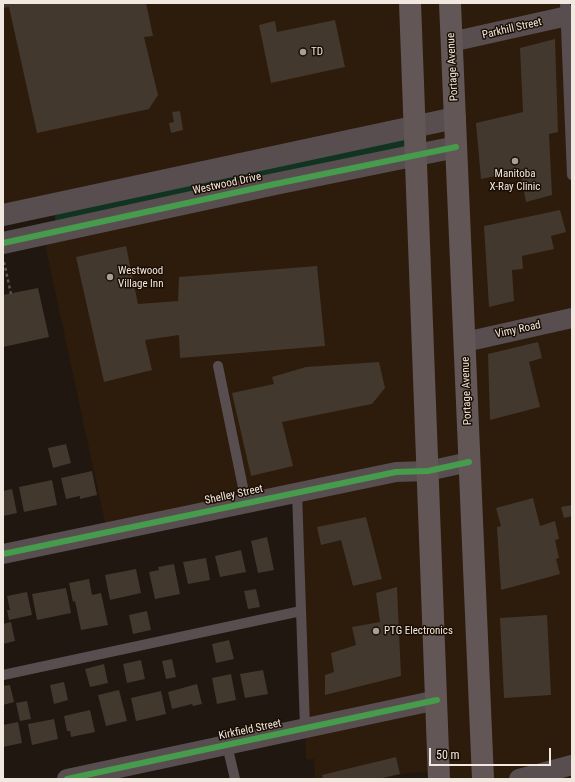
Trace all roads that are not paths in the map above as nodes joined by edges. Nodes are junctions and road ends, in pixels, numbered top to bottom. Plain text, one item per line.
1 (410, 3) edge
2 (450, 3) edge
3 (567, 11) edge
4 (451, 42) junction
5 (455, 118) junction
6 (414, 125) junction
7 (456, 147) junction
8 (416, 154) junction
9 (572, 174) edge
10 (3, 215) edge
11 (3, 243) edge
12 (572, 318) edge
13 (465, 342) junction
14 (218, 366) dead end
15 (469, 462) junction
16 (428, 471) junction
17 (297, 492) junction
18 (246, 502) junction
19 (3, 554) edge
20 (301, 611) junction
21 (3, 675) edge
22 (437, 700) junction
23 (305, 728) junction
24 (227, 745) junction
25 (572, 765) edge
26 (68, 779) edge
27 (235, 779) edge
28 (439, 779) edge
29 (483, 779) edge
30 (519, 779) edge

1 - 6 highway
2 - 4 highway, Portage Avenue
3 - 4 street, Parkhill Street
3 - 9 lane
4 - 5 highway, Portage Avenue
5 - 6 street, Westwood Drive
5 - 7 highway, Portage Avenue
6 - 8 highway
6 - 10 street, Westwood Drive
7 - 8 street, Westwood Drive
7 - 13 highway, Portage Avenue
8 - 11 street, Westwood Drive
8 - 16 highway
12 - 13 street, Vimy Road
13 - 15 highway, Portage Avenue
14 - 18 lane
15 - 16 street, Shelley Street
15 - 29 highway, Portage Avenue
16 - 17 street, Shelley Street
16 - 22 highway
17 - 18 street, Shelley Street
17 - 20 lane
18 - 19 street, Shelley Street
20 - 21 lane
20 - 23 lane
22 - 23 street, Kirkfield Street
22 - 28 highway
23 - 24 street, Kirkfield Street
24 - 26 street, Kirkfield Street
24 - 27 lane
25 - 30 street

